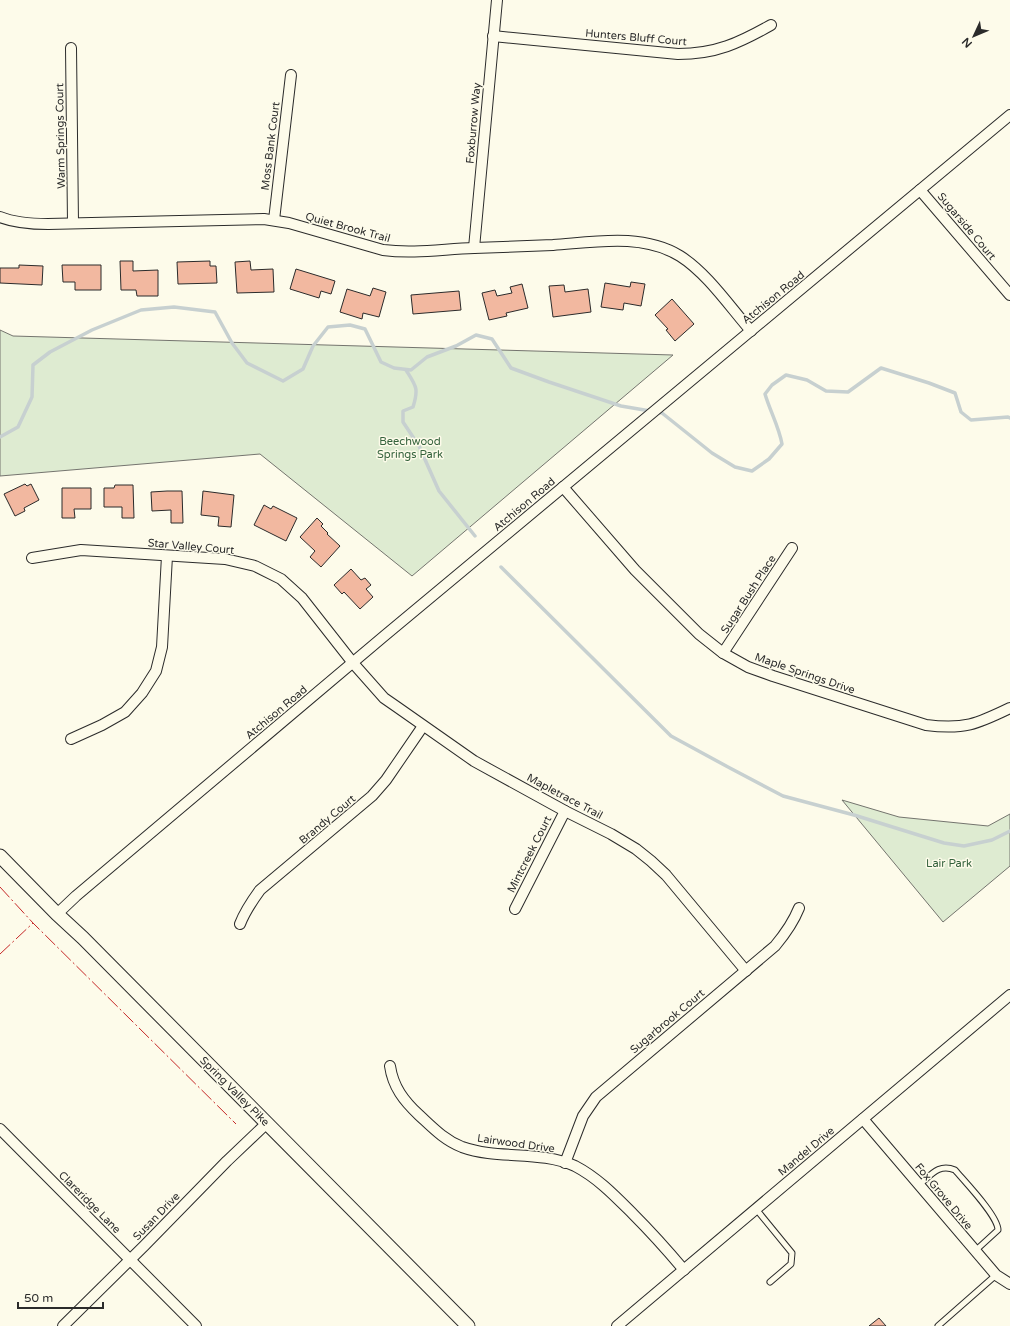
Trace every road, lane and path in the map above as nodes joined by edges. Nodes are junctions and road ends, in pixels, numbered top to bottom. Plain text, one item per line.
1 (497, 0) edge
2 (771, 25) dead end
3 (493, 36) junction
4 (71, 48) dead end
5 (291, 75) dead end
6 (1010, 115) edge
7 (920, 190) junction
8 (0, 217) edge
9 (274, 220) junction
10 (73, 223) junction
11 (474, 248) junction
12 (1010, 295) edge
13 (750, 331) junction
14 (564, 487) junction
15 (792, 548) dead end
16 (167, 556) junction
17 (32, 558) dead end
18 (723, 653) junction
19 (353, 663) junction
20 (1010, 708) edge
21 (423, 726) junction
22 (71, 739) dead end
23 (565, 810) junction
24 (0, 856) edge
25 (799, 908) dead end
26 (515, 909) dead end
27 (57, 914) junction
28 (240, 924) dead end
29 (746, 971) junction
30 (1010, 995) edge
31 (390, 1066) dead end
32 (863, 1118) junction
33 (267, 1123) junction
34 (0, 1129) edge
35 (566, 1163) junction
36 (919, 1185) junction
37 (756, 1209) junction
38 (975, 1251) junction
39 (130, 1260) junction
40 (684, 1270) junction
41 (996, 1275) junction
42 (770, 1282) dead end
43 (1010, 1284) edge
44 (63, 1326) edge
45 (196, 1326) edge
46 (468, 1326) edge
47 (617, 1326) edge
48 (938, 1326) edge

1 - 3 street, Foxburrow Way
2 - 3 street, Hunters Bluff Court
3 - 11 street, Foxburrow Way
4 - 10 street, Warm Springs Court
5 - 9 street, Moss Bank Court
6 - 7 street, Atchison Road
7 - 12 street, Sugarside Court
7 - 13 street, Atchison Road
8 - 10 street, Quiet Brook Trail
9 - 10 street, Quiet Brook Trail
9 - 11 street, Quiet Brook Trail
11 - 13 street, Quiet Brook Trail
13 - 14 street, Atchison Road
14 - 18 street, Maple Springs Drive
14 - 19 street, Atchison Road
15 - 18 street, Sugar Bush Place
16 - 17 street, Star Valley Court
16 - 19 street, Star Valley Court
16 - 22 street
18 - 20 street, Maple Springs Drive
19 - 21 street, Mapletrace Trail
19 - 27 street, Atchison Road
21 - 23 street, Mapletrace Trail
21 - 28 street, Brandy Court
23 - 26 street, Mintcreek Court
23 - 29 street, Mapletrace Trail
24 - 27 street, Spring Valley Pike
25 - 29 street, Sugarbrook Court
27 - 33 street, Spring Valley Pike
29 - 35 street, Sugarbrook Court
30 - 32 street, Mandel Drive
31 - 35 street, Lairwood Drive
32 - 36 street, Fox Grove Drive
32 - 37 street, Mandel Drive
33 - 39 street, Susan Drive
33 - 46 street, Spring Valley Pike
34 - 39 street, Clareridge Lane
35 - 40 street, Lairwood Drive
36 - 38 street, Fox Grove Drive
36 - 38 lane
37 - 40 street, Mandel Drive
37 - 42 lane
38 - 41 street, Fox Grove Drive
39 - 44 street, Susan Drive
39 - 45 street, Clareridge Lane
40 - 47 street, Mandel Drive
41 - 43 street, Fox Grove Drive
41 - 48 lane

